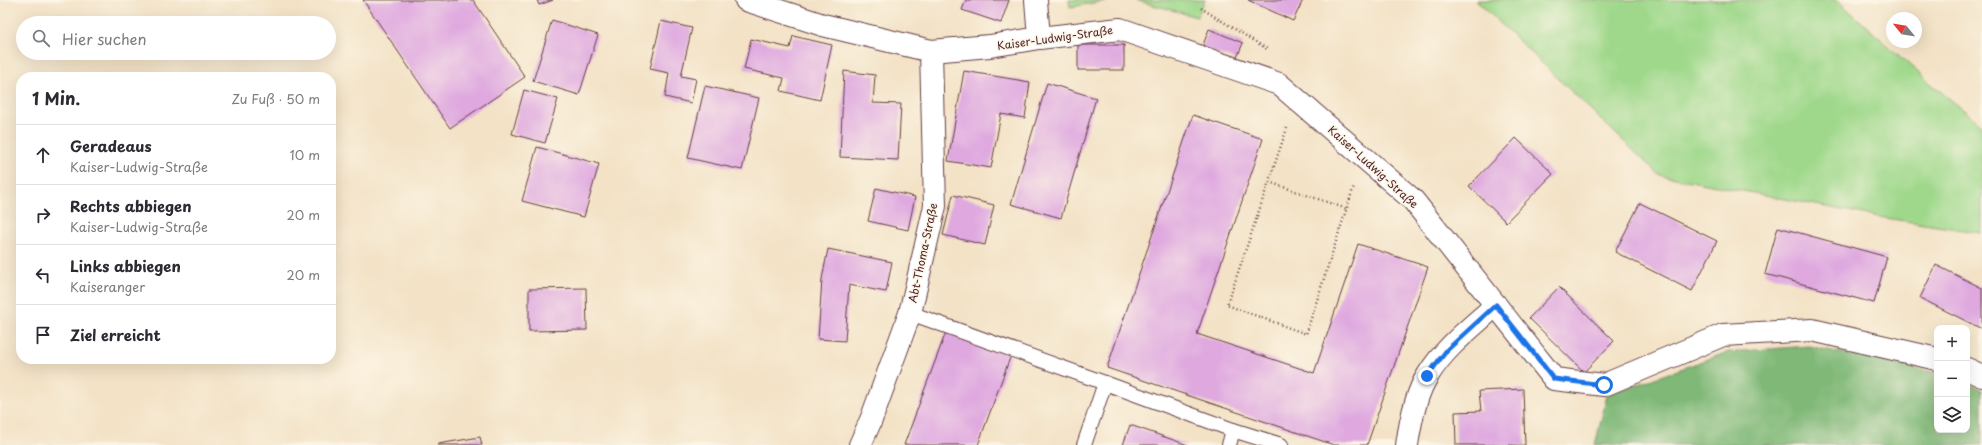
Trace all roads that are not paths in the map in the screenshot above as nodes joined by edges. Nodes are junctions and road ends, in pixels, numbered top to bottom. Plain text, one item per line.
1 (746, 0) edge
2 (1036, 0) edge
3 (1039, 38) junction
4 (931, 51) junction
5 (1496, 305) junction
6 (910, 313) junction
7 (1934, 359) edge
8 (1970, 370) edge
9 (1982, 376) edge
10 (1105, 383) junction
11 (1233, 430) junction
12 (860, 445) edge
13 (1084, 445) edge
14 (1229, 445) edge
15 (1281, 445) edge
16 (1407, 445) edge

1 - 4 street, Kaiser-Ludwig-Straße
2 - 3 street
3 - 4 street, Kaiser-Ludwig-Straße
3 - 5 street, Kaiser-Ludwig-Straße
4 - 6 street, Abt-Thoma-Straße
5 - 7 street, Kaiser-Ludwig-Straße
5 - 16 street
6 - 10 lane
6 - 12 street, Abt-Thoma-Straße
8 - 9 street
10 - 11 lane
10 - 13 lane
11 - 14 lane
11 - 15 lane

